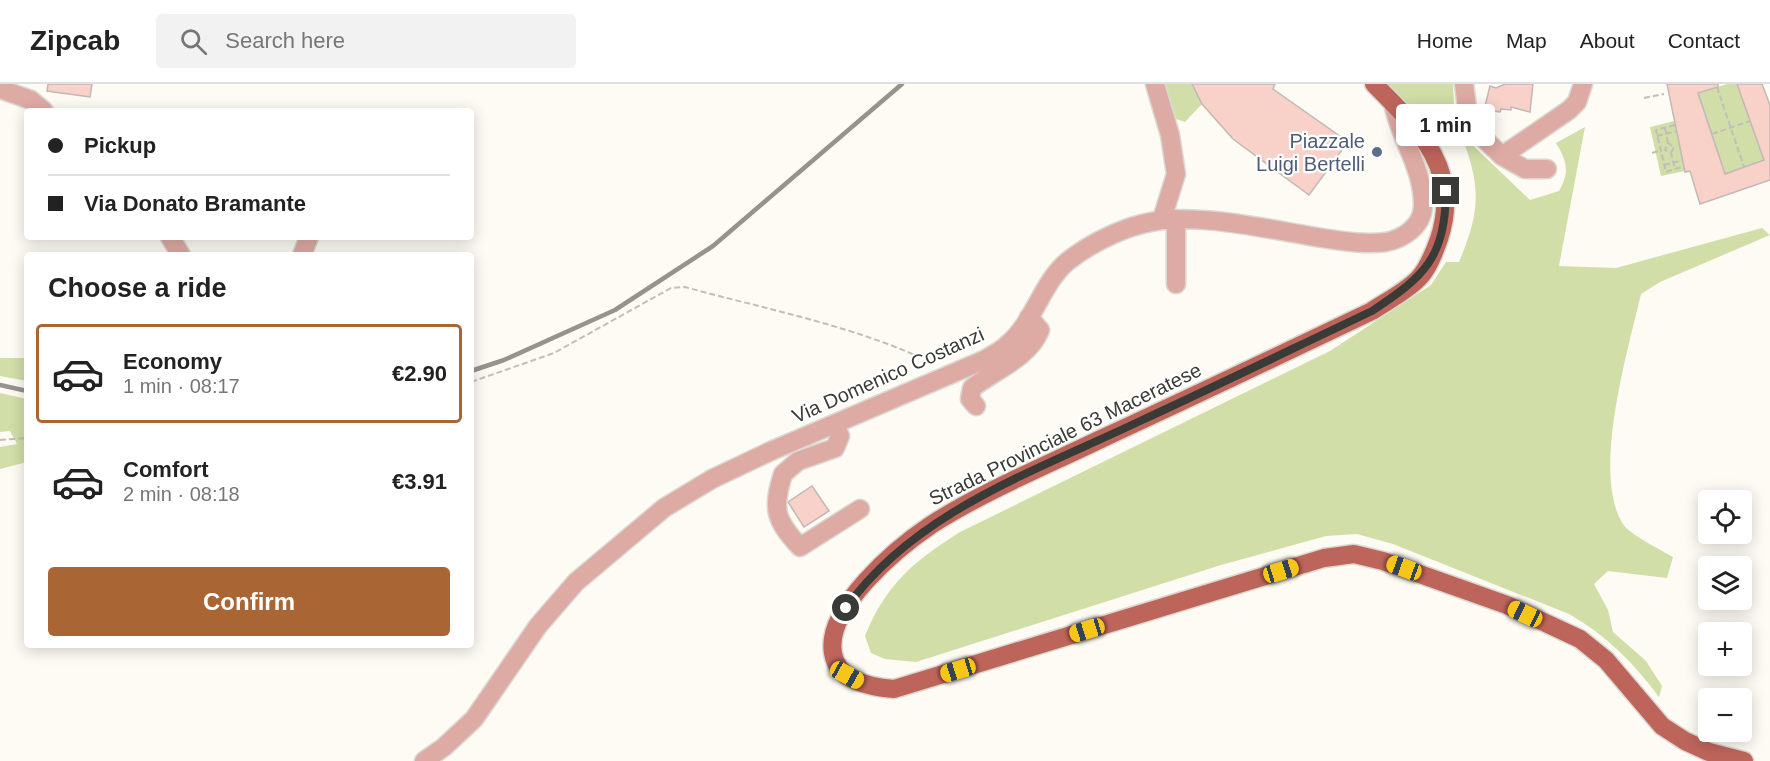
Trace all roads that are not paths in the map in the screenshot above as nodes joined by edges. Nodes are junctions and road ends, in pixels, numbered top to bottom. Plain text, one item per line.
1 (1155, 84) edge
2 (1374, 84) edge
3 (1464, 84) edge
4 (1583, 84) edge
5 (0, 89) edge
6 (1393, 103) junction
7 (38, 105) edge
8 (1502, 156) junction
9 (1546, 169) dead end
10 (1169, 219) junction
11 (1176, 284) dead end
12 (1029, 317) junction
13 (975, 406) dead end
14 (835, 425) junction
15 (860, 509) dead end
16 (424, 761) edge
17 (1744, 761) edge

1 - 10 street
2 - 6 main road
3 - 8 street
4 - 8 street
5 - 7 street
6 - 10 street, Via Domenico Costanzi
6 - 17 main road, Strada Provinciale 63 Maceratese
8 - 9 street
10 - 11 street
10 - 12 street, Via Domenico Costanzi
12 - 13 street
12 - 14 street, Via Domenico Costanzi
14 - 15 street
14 - 16 street, Via Domenico Costanzi

